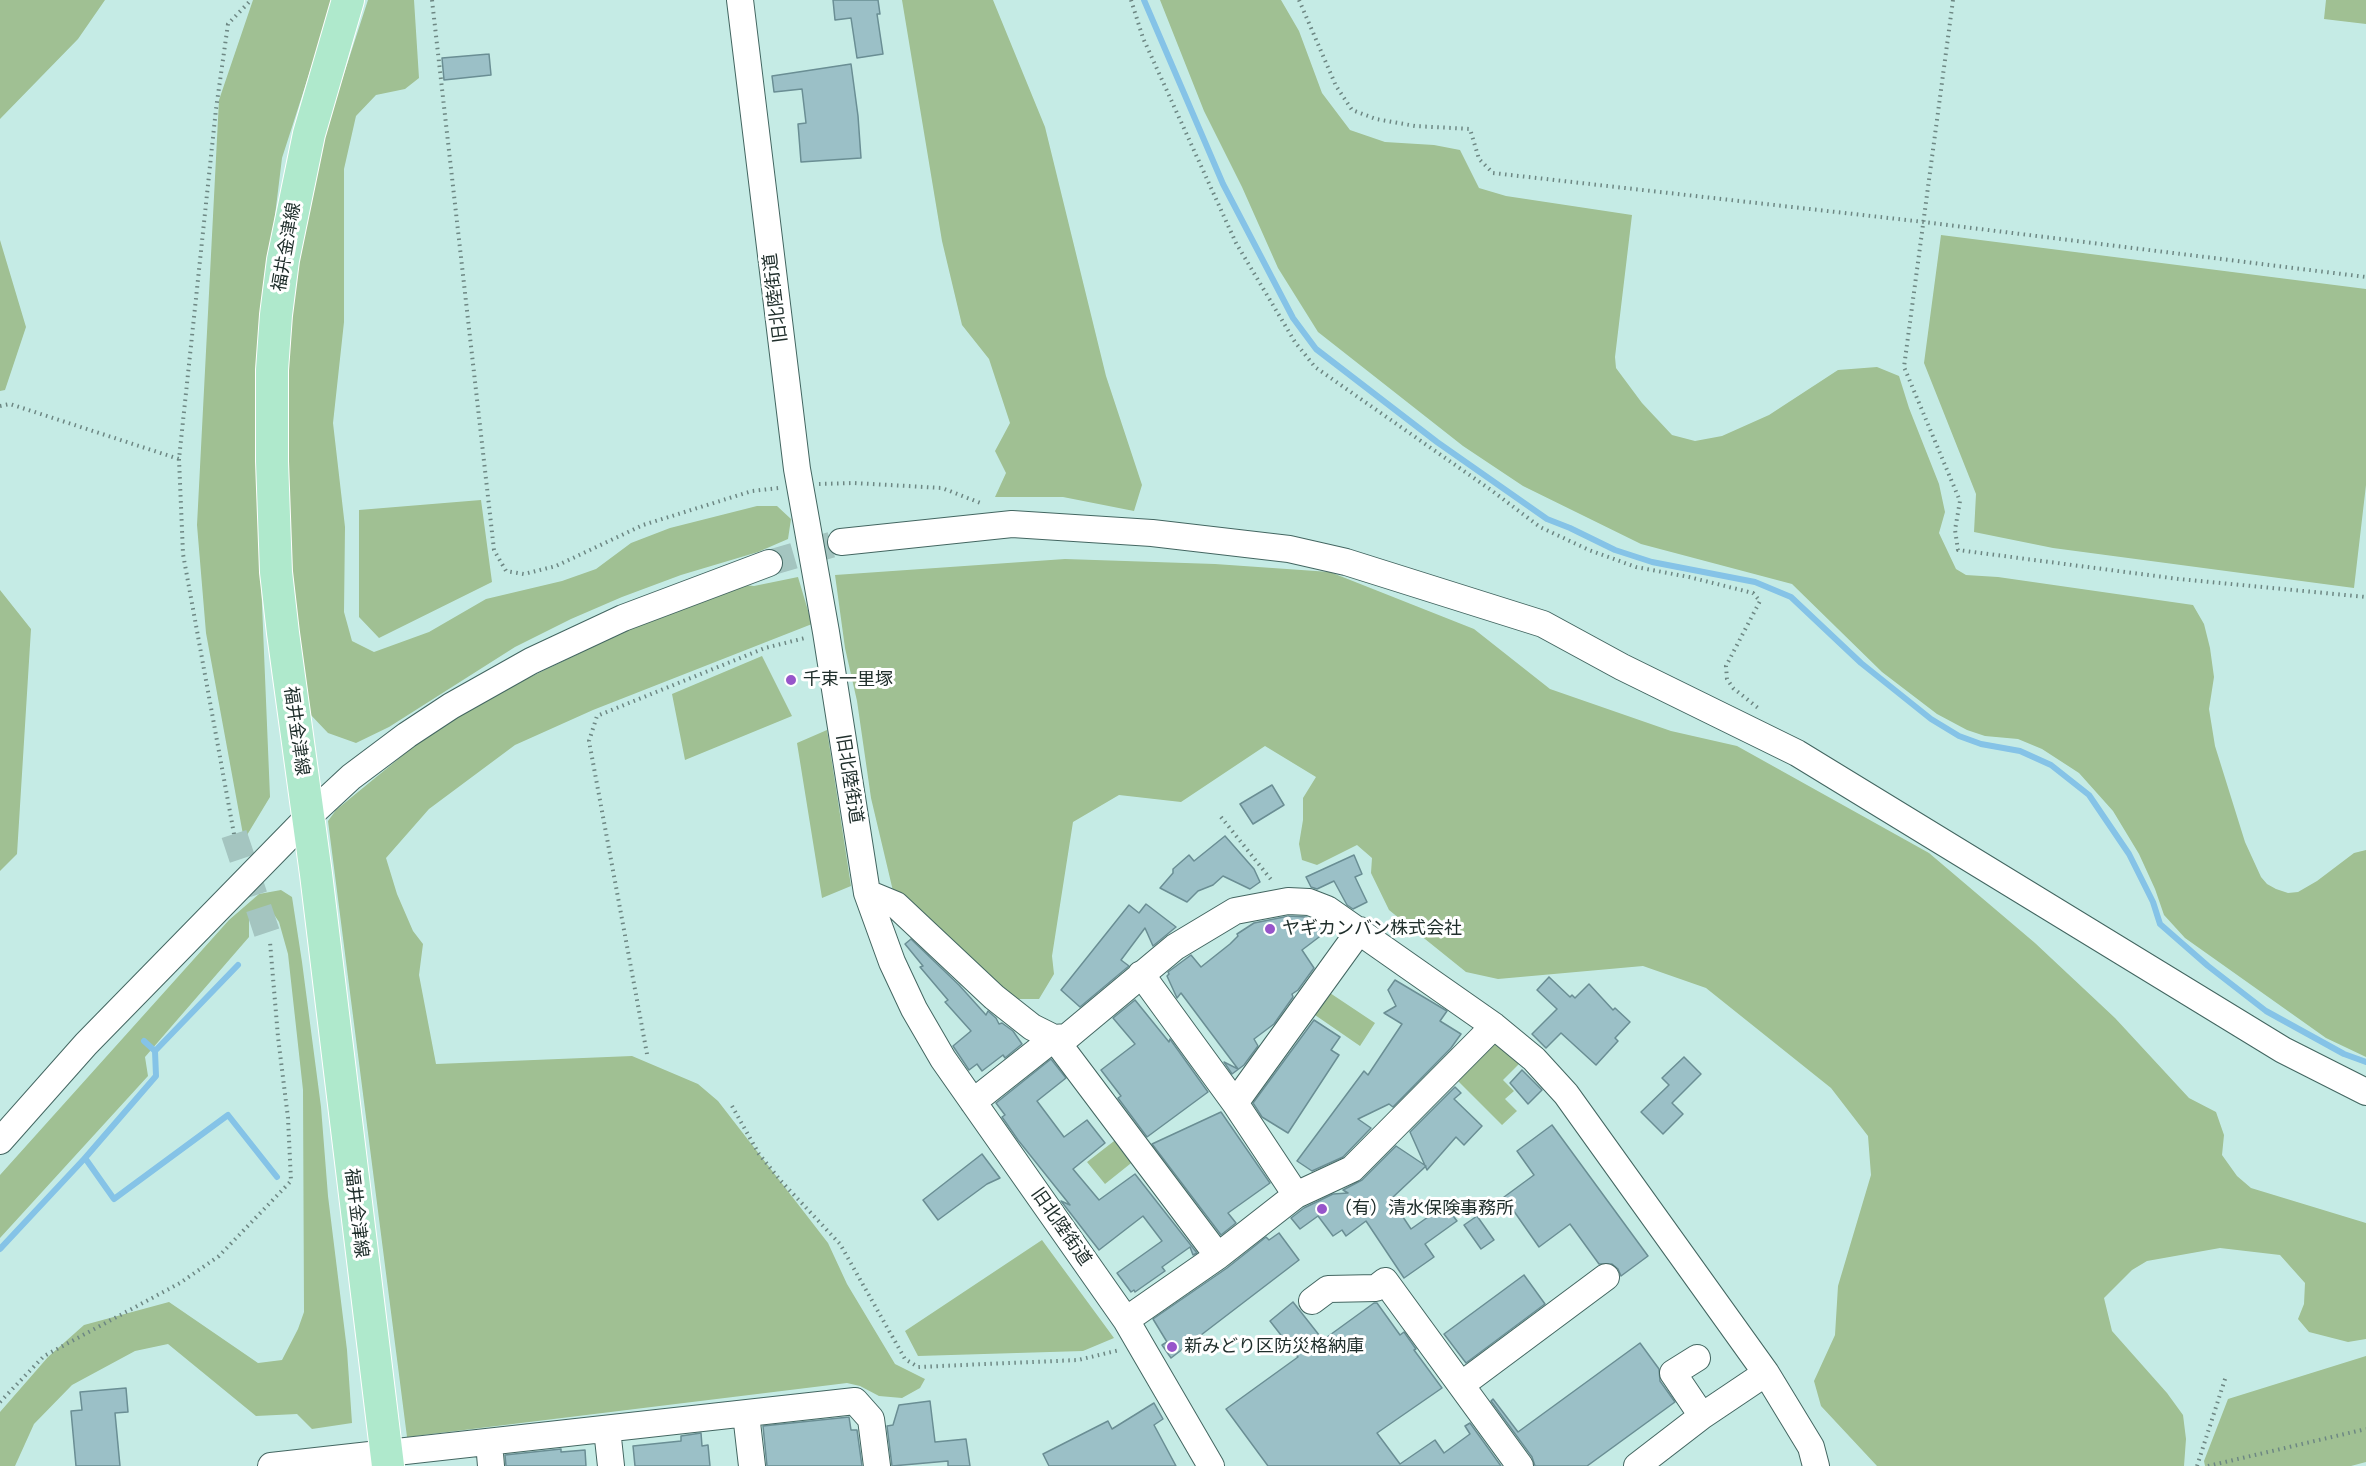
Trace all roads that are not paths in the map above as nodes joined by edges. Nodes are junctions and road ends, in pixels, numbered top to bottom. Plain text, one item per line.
1 (348, 0) edge
2 (740, 0) edge
3 (841, 542) tunnel mouth
4 (768, 563) tunnel mouth
5 (308, 817) junction
6 (867, 893) junction
7 (1360, 930) junction
8 (1140, 974) junction
9 (1494, 1026) junction
10 (1054, 1038) junction
11 (2366, 1092) edge
12 (973, 1102) junction
13 (1235, 1103) junction
14 (0, 1141) edge
15 (1296, 1195) junction
16 (1218, 1256) junction
17 (1605, 1277) dead end
18 (1312, 1301) dead end
19 (1133, 1331) junction
20 (1697, 1358) dead end
21 (1766, 1373) junction
22 (1461, 1385) junction
23 (746, 1414) junction
24 (1702, 1416) junction
25 (607, 1429) junction
26 (490, 1454) edge
27 (387, 1460) edge
28 (271, 1466) edge
29 (611, 1466) edge
30 (752, 1466) edge
31 (877, 1466) edge
32 (1211, 1466) edge
33 (1520, 1466) edge
34 (1637, 1466) edge
35 (1816, 1466) edge

1 - 5 main road, 福井金津線
2 - 6 street, 旧北陸街道
3 - 11 street
4 - 5 street
5 - 14 street
5 - 27 main road, 福井金津線
6 - 10 street
6 - 12 street, 旧北陸街道
7 - 8 street
7 - 9 street
7 - 13 street
8 - 10 street
8 - 13 street
9 - 15 street
9 - 21 street
10 - 12 street
10 - 16 street
12 - 19 street, 旧北陸街道
13 - 15 street
15 - 16 street
16 - 19 street
17 - 22 street
18 - 22 street
19 - 32 street, 旧北陸街道
20 - 24 street
21 - 24 street
21 - 35 street
22 - 33 street
23 - 25 street
23 - 30 street
23 - 31 street
24 - 34 street
25 - 26 street
25 - 29 street
26 - 27 street
27 - 28 street

